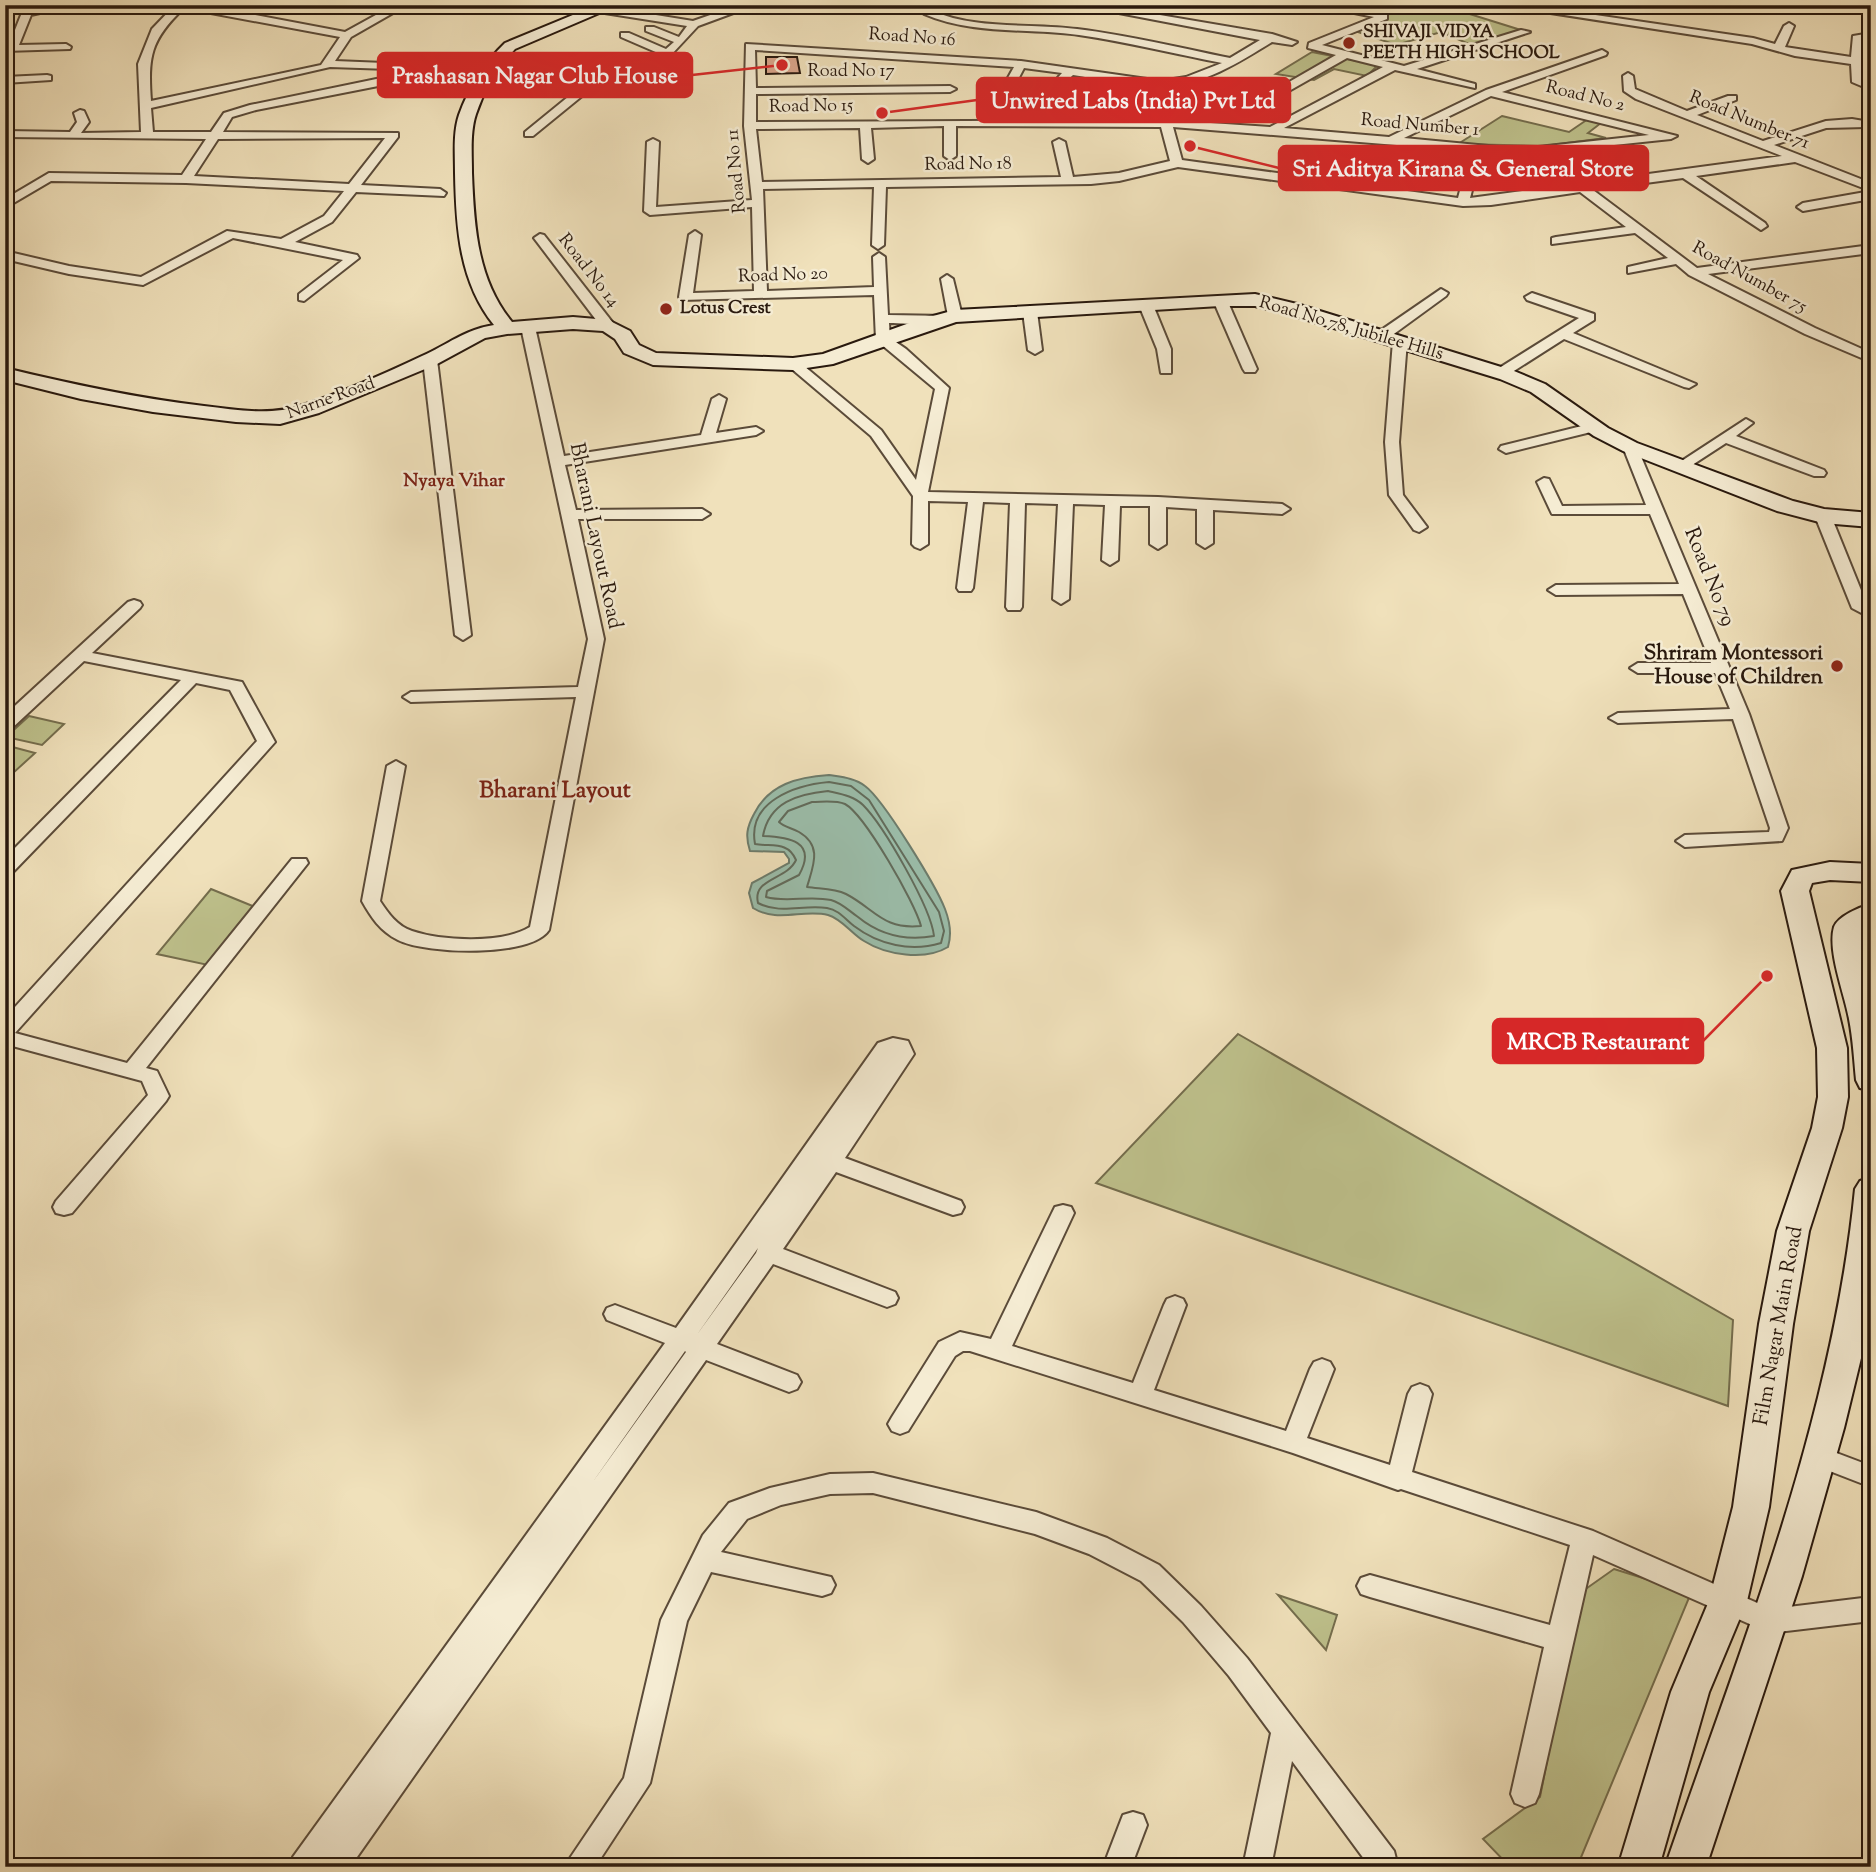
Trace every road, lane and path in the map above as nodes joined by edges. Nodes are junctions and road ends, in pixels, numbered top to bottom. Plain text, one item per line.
1 (71, 5) edge
2 (183, 5) edge
3 (402, 5) edge
4 (750, 5) edge
5 (929, 5) edge
6 (1082, 5) edge
7 (1151, 5) edge
8 (1320, 5) edge
9 (1504, 5) edge
10 (601, 7) edge
11 (29, 9) edge
12 (1141, 13) junction
13 (694, 24) junction
14 (1789, 26) dead end
15 (650, 29) dead end
16 (1525, 32) dead end
17 (347, 35) junction
18 (625, 35) dead end
19 (1871, 36) edge
20 (1272, 37) junction
21 (681, 41) junction
22 (1292, 42) dead end
23 (750, 46) joint
24 (66, 47) dead end
25 (9, 48) edge
26 (1779, 48) junction
27 (667, 53) junction
28 (1602, 53) dead end
29 (1346, 54) junction
30 (1856, 61) junction
31 (1233, 62) junction
32 (1871, 63) edge
33 (327, 64) junction
34 (1021, 64) junction
35 (1400, 68) junction
36 (1070, 71) junction
37 (1628, 76) dead end
38 (47, 78) dead end
39 (5, 80) edge
40 (1471, 86) dead end
41 (1871, 87) edge
42 (950, 89) dead end
43 (751, 91) junction
44 (1490, 92) junction
45 (1050, 93) dead end
46 (1732, 98) dead end
47 (145, 106) junction
48 (996, 110) dead end
49 (80, 113) dead end
50 (1687, 115) junction
51 (1234, 118) dead end
52 (950, 123) junction
53 (865, 124) junction
54 (1166, 124) junction
55 (1866, 124) dead end
56 (750, 126) junction
57 (1274, 129) junction
58 (529, 134) dead end
59 (8, 136) edge
60 (73, 136) junction
61 (148, 136) junction
62 (215, 136) junction
63 (1671, 136) joint
64 (653, 142) dead end
65 (1059, 142) dead end
66 (1387, 142) junction
67 (1763, 145) junction
68 (950, 156) dead end
69 (1796, 158) junction
70 (868, 159) dead end
71 (1178, 163) junction
72 (1686, 174) junction
73 (1470, 175) dead end
74 (186, 179) junction
75 (1068, 181) junction
76 (1867, 183) edge
77 (880, 184) junction
78 (757, 186) junction
79 (352, 188) junction
80 (1584, 189) junction
81 (440, 193) dead end
82 (1871, 195) edge
83 (1463, 201) junction
84 (758, 203) junction
85 (5, 204) edge
86 (1803, 207) dead end
87 (1761, 226) dead end
88 (1638, 229) junction
89 (695, 235) dead end
90 (540, 238) dead end
91 (1556, 241) dead end
92 (283, 243) junction
93 (1867, 251) edge
94 (5, 255) edge
95 (1678, 260) junction
96 (1633, 270) dead end
97 (1694, 272) junction
98 (947, 279) dead end
99 (880, 291) junction
100 (1441, 293) dead end
101 (761, 294) junction
102 (1532, 297) dead end
103 (304, 298) dead end
104 (1220, 300) junction
105 (1146, 305) junction
106 (1030, 312) junction
107 (950, 318) junction
108 (882, 319) junction
109 (608, 326) junction
110 (528, 327) junction
111 (507, 328) junction
112 (479, 333) junction
113 (1564, 334) junction
114 (1391, 339) junction
115 (883, 340) junction
116 (1035, 350) dead end
117 (1871, 358) edge
118 (429, 360) junction
119 (793, 364) junction
120 (1250, 369) dead end
121 (1166, 370) dead end
122 (1501, 373) junction
123 (5, 374) edge
124 (1689, 384) dead end
125 (719, 399) dead end
126 (1746, 423) dead end
127 (1594, 427) junction
128 (756, 431) dead end
129 (1725, 437) junction
130 (707, 439) junction
131 (1630, 447) junction
132 (1506, 449) dead end
133 (556, 462) junction
134 (1681, 466) junction
135 (1819, 473) dead end
136 (1544, 482) dead end
137 (920, 496) junction
138 (975, 497) junction
139 (1018, 499) junction
140 (1066, 500) junction
141 (1113, 500) junction
142 (1158, 502) junction
143 (1205, 504) junction
144 (1282, 509) dead end
145 (1656, 509) junction
146 (702, 514) dead end
147 (567, 515) junction
148 (1823, 516) junction
149 (1871, 520) edge
150 (1419, 527) dead end
151 (1205, 543) dead end
152 (920, 544) dead end
153 (1158, 544) dead end
154 (1110, 560) dead end
155 (965, 588) dead end
156 (1689, 589) junction
157 (1556, 590) dead end
158 (1061, 599) dead end
159 (134, 604) dead end
160 (1014, 607) dead end
161 (1871, 613) edge
162 (463, 635) dead end
163 (80, 655) junction
164 (1639, 668) dead end
165 (1721, 668) junction
166 (192, 678) junction
167 (586, 691) junction
168 (411, 698) dead end
169 (1740, 714) junction
170 (1618, 718) dead end
171 (5, 725) edge
172 (396, 766) dead end
173 (1685, 841) dead end
174 (299, 863) dead end
175 (5, 869) edge
176 (1871, 873) edge
177 (1871, 913) edge
178 (1862, 979) edge
179 (1868, 1024) edge
180 (5, 1031) edge
181 (5, 1037) edge
182 (1870, 1063) edge
183 (132, 1071) junction
184 (833, 1162) junction
185 (1871, 1189) edge
186 (64, 1206) dead end
187 (953, 1207) dead end
188 (1063, 1213) dead end
189 (767, 1252) junction
190 (1866, 1278) edge
191 (887, 1298) dead end
192 (1175, 1305) dead end
193 (615, 1314) dead end
194 (690, 1344) junction
195 (998, 1350) junction
196 (1322, 1369) dead end
197 (789, 1382) dead end
198 (1420, 1394) dead end
199 (1140, 1395) junction
200 (900, 1424) dead end
201 (1293, 1443) junction
202 (1818, 1456) junction
203 (1871, 1478) edge
204 (1398, 1480) junction
205 (1584, 1539) junction
206 (705, 1559) junction
207 (822, 1585) dead end
208 (1370, 1586) dead end
209 (1728, 1601) junction
210 (1871, 1609) edge
211 (1770, 1622) junction
212 (1559, 1639) junction
213 (1284, 1731) junction
214 (1525, 1794) dead end
215 (1133, 1825) dead end
216 (303, 1867) edge
217 (333, 1867) edge
218 (578, 1867) edge
219 (1116, 1867) edge
220 (1257, 1867) edge
221 (1384, 1867) edge
222 (1638, 1867) edge
223 (1685, 1867) edge

1 - 11 street
2 - 17 street
2 - 47 street
3 - 17 street
4 - 13 street
5 - 31 street
6 - 12 street
7 - 12 street
8 - 29 street
9 - 26 street
10 - 13 street
10 - 111 main road
10 - 112 main road
11 - 25 street
12 - 20 street
13 - 21 street
14 - 26 street
15 - 21 street
16 - 35 street
17 - 33 street
18 - 27 street
19 - 30 street
20 - 22 street
20 - 31 street, Road No 16
21 - 27 street
23 - 34 street, Road No 16
23 - 43 street, Road No 11
24 - 25 street
26 - 30 street
27 - 58 street
28 - 44 street
29 - 35 street
29 - 51 street
30 - 32 street
30 - 41 street
31 - 36 street, Road No 16
33 - 47 street
33 - 62 street
34 - 36 street, Road No 16
34 - 48 street
35 - 40 street
35 - 57 street
36 - 45 street
37 - 50 street, Road Number 71
38 - 39 street
42 - 43 street, Road No 17
43 - 56 street, Road No 11
44 - 63 street, Road No 2
44 - 66 street
46 - 50 street
47 - 61 street
49 - 60 street
50 - 67 street, Road Number 71
52 - 53 street, Road No 15
52 - 54 street, Road No 15
52 - 68 street
53 - 56 street, Road No 15
53 - 70 street
54 - 57 street, Road Number 1
54 - 71 street
55 - 67 street
56 - 78 street, Road No 11
57 - 66 street, Road Number 1
59 - 60 street
60 - 61 street
61 - 62 street
62 - 74 street
62 - 79 street
63 - 66 street, Road Number 1
64 - 84 street
65 - 75 street
67 - 69 street, Road Number 71
69 - 72 street
69 - 76 street, Road Number 71
71 - 75 street, Road No 18
71 - 83 street
72 - 80 street
72 - 87 street
73 - 83 street
74 - 79 street
74 - 85 street
75 - 77 street, Road No 18
77 - 78 street, Road No 18
77 - 99 street
78 - 84 street, Road No 11
79 - 81 street
79 - 92 street
80 - 83 street
80 - 88 street, Road Number 75
82 - 86 street
84 - 101 street, Road No 11
88 - 91 street
88 - 95 street, Road Number 75
89 - 101 street, Road No 20
90 - 109 street, Road No 14
92 - 94 street
92 - 103 street
93 - 97 street
95 - 96 street
95 - 97 street, Road Number 75
97 - 117 street, Road Number 75
98 - 107 street
99 - 101 street, Road No 20
99 - 108 street
100 - 114 street
102 - 113 street
104 - 105 main road, Road No 78, Jubilee Hills
104 - 114 main road, Road No 78, Jubilee Hills
104 - 120 street
105 - 106 main road, Road No 78, Jubilee Hills
105 - 121 street
106 - 107 main road, Road No 78, Jubilee Hills
106 - 116 street
107 - 108 street
107 - 115 main road, Road No 78, Jubilee Hills
108 - 115 street
109 - 110 main road, Narne Road
109 - 119 main road, Road No 78, Jubilee Hills
110 - 111 main road, Narne Road
110 - 133 street, Bharani Layout Road
111 - 112 main road, Narne Road
112 - 118 main road, Narne Road
113 - 122 street
113 - 124 street
114 - 122 main road, Road No 78, Jubilee Hills
114 - 150 street
115 - 119 main road, Road No 78, Jubilee Hills
115 - 137 street
118 - 123 main road, Narne Road
118 - 162 street
119 - 137 street
122 - 127 main road, Road No 78, Jubilee Hills
125 - 130 street
126 - 129 street
127 - 131 main road, Road No 78, Jubilee Hills
127 - 132 street
128 - 130 street
129 - 134 street
129 - 135 street
130 - 133 street
131 - 134 main road, Road No 78, Jubilee Hills
131 - 145 street, Road No 79
133 - 147 street, Bharani Layout Road
134 - 148 main road, Road No 78, Jubilee Hills
136 - 145 street
137 - 138 street
137 - 152 street
138 - 139 street
138 - 155 street
139 - 140 street
139 - 160 street
140 - 141 street
140 - 158 street
141 - 142 street
141 - 154 street
142 - 143 street
142 - 153 street
143 - 144 street
143 - 151 street
145 - 156 street, Road No 79
146 - 147 street
147 - 167 street, Bharani Layout Road
148 - 149 main road, Road No 78, Jubilee Hills
148 - 161 street
156 - 157 street
156 - 165 street, Road No 79
159 - 163 street
163 - 166 street
163 - 171 street
164 - 165 street
165 - 169 street, Road No 79
166 - 175 street
166 - 180 street
167 - 168 street
167 - 172 street, Bharani Layout Road
169 - 170 street
169 - 173 street, Road No 79
174 - 183 street
176 - 209 main road, Film Nagar Main Road
177 - 178 main road
178 - 179 main road
179 - 182 main road
181 - 183 street
183 - 186 street
184 - 187 street
184 - 189 street
184 - 194 street
185 - 190 main road
188 - 195 street
189 - 191 street
189 - 194 street
190 - 202 main road
192 - 199 street
193 - 194 street
194 - 197 street
194 - 216 street
194 - 217 street
195 - 199 street
195 - 200 street
196 - 201 street
198 - 204 street
199 - 201 street
201 - 204 street
202 - 203 street
202 - 211 main road
204 - 205 street
205 - 209 street
205 - 212 street
206 - 207 street
206 - 213 street
206 - 218 street
208 - 212 street
209 - 211 street
209 - 222 main road, Film Nagar Main Road
210 - 211 street
211 - 223 main road
212 - 214 street
213 - 220 street
213 - 221 street
215 - 219 street

